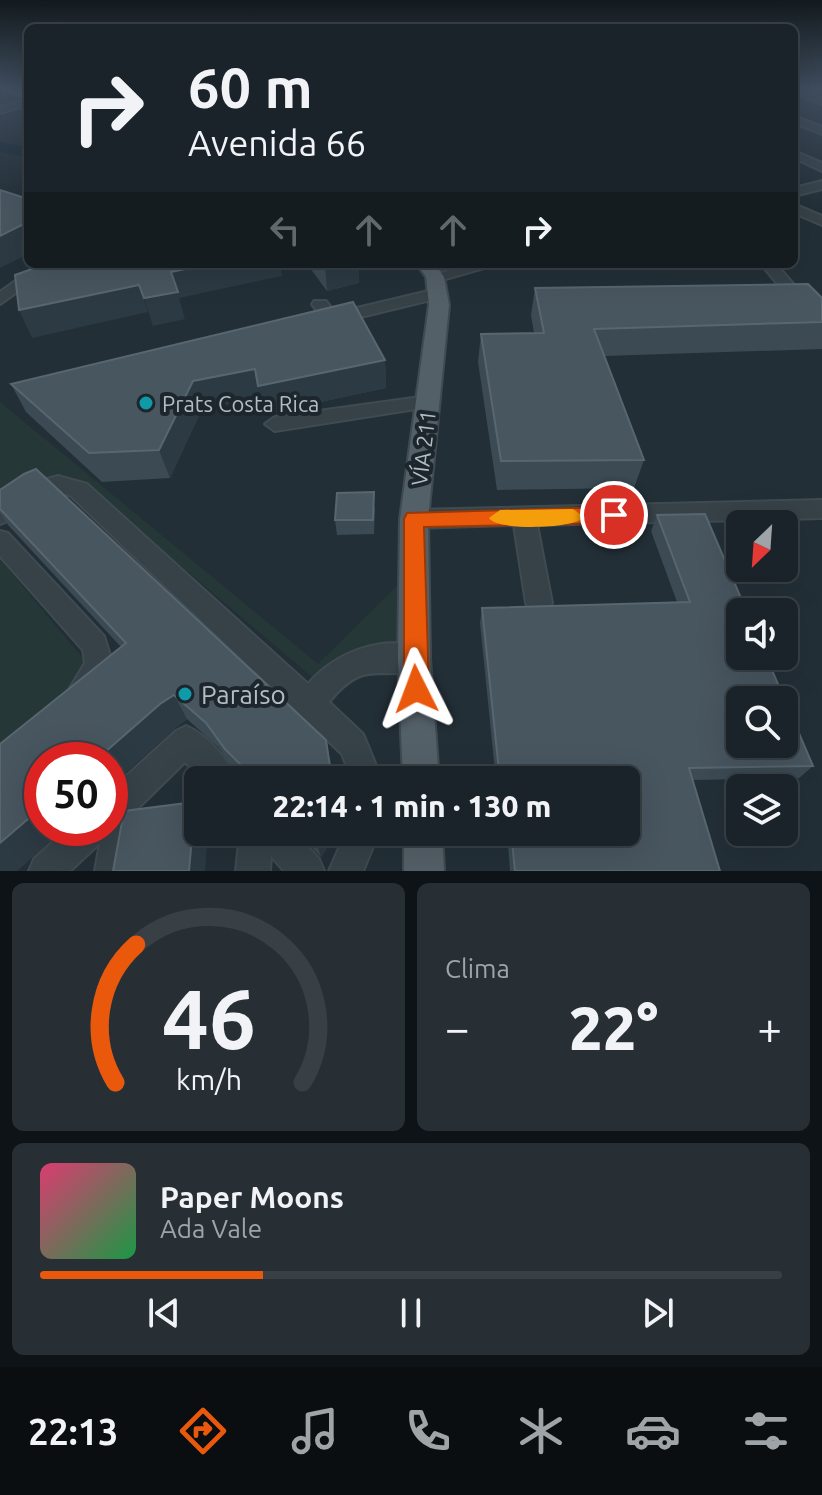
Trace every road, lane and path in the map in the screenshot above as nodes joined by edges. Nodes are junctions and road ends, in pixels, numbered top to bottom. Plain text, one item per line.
1 (798, 156) edge
2 (822, 167) edge
3 (822, 185) edge
4 (798, 191) edge
5 (822, 202) edge
6 (798, 207) edge
7 (798, 210) edge
8 (822, 221) edge
9 (43, 268) edge
10 (474, 268) edge
11 (771, 268) edge
12 (433, 278) edge
13 (0, 299) edge
14 (320, 304) dead end
15 (822, 327) edge
16 (428, 402) junction
17 (275, 424) dead end
18 (822, 509) edge
19 (0, 515) edge
20 (524, 518) junction
21 (414, 519) junction
22 (0, 540) edge
23 (539, 603) edge
24 (414, 658) junction
25 (310, 703) junction
26 (67, 706) edge
27 (209, 766) edge
28 (362, 766) edge
29 (420, 766) edge
30 (128, 795) edge
31 (73, 846) edge
32 (114, 846) edge
33 (255, 846) edge
34 (283, 846) edge
35 (357, 846) edge
36 (423, 846) edge
37 (46, 871) edge
38 (112, 871) edge
39 (253, 871) edge
40 (307, 871) edge
41 (346, 871) edge
42 (424, 871) edge

1 - 2 street
3 - 4 street
5 - 6 street
7 - 8 street
9 - 13 street
10 - 12 street
11 - 15 street
12 - 14 street
12 - 16 main road, VÍA 211
16 - 17 street
16 - 21 main road, VÍA 211
18 - 20 street
19 - 25 street
20 - 21 street
20 - 23 street
21 - 24 main road, VÍA 211
22 - 26 street
24 - 25 street
24 - 29 main road, VÍA 211
25 - 28 street
27 - 30 street
31 - 37 street
32 - 38 street
33 - 39 street
34 - 40 street
35 - 41 street
36 - 42 main road

